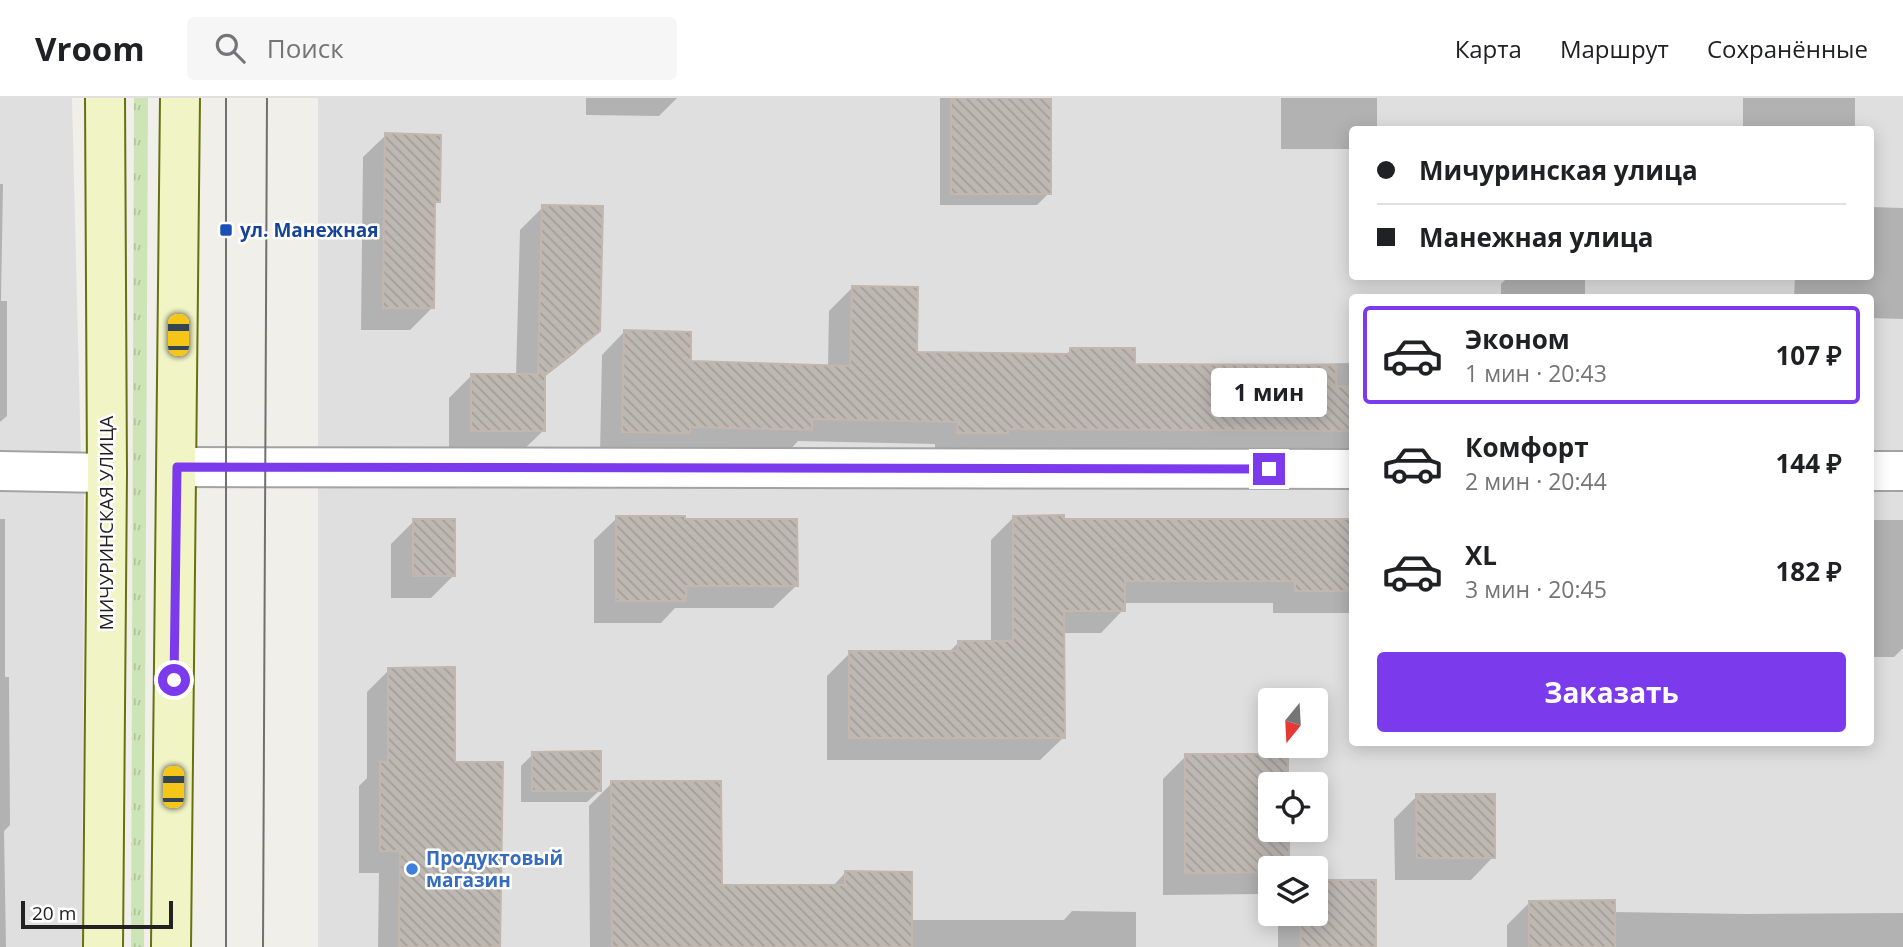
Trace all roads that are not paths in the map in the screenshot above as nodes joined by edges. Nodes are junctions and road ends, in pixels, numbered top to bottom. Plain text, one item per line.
1 (105, 98) edge
2 (180, 98) edge
3 (177, 467) junction
4 (1349, 469) edge
5 (0, 471) edge
6 (1874, 471) edge
7 (1903, 471) edge
8 (107, 473) junction
9 (103, 947) edge
10 (171, 947) edge

1 - 8 main road, МИЧУРИНСКАЯ УЛИЦА
2 - 3 main road
3 - 4 street
3 - 10 main road
5 - 8 street
6 - 7 street
8 - 9 main road, МИЧУРИНСКАЯ УЛИЦА

